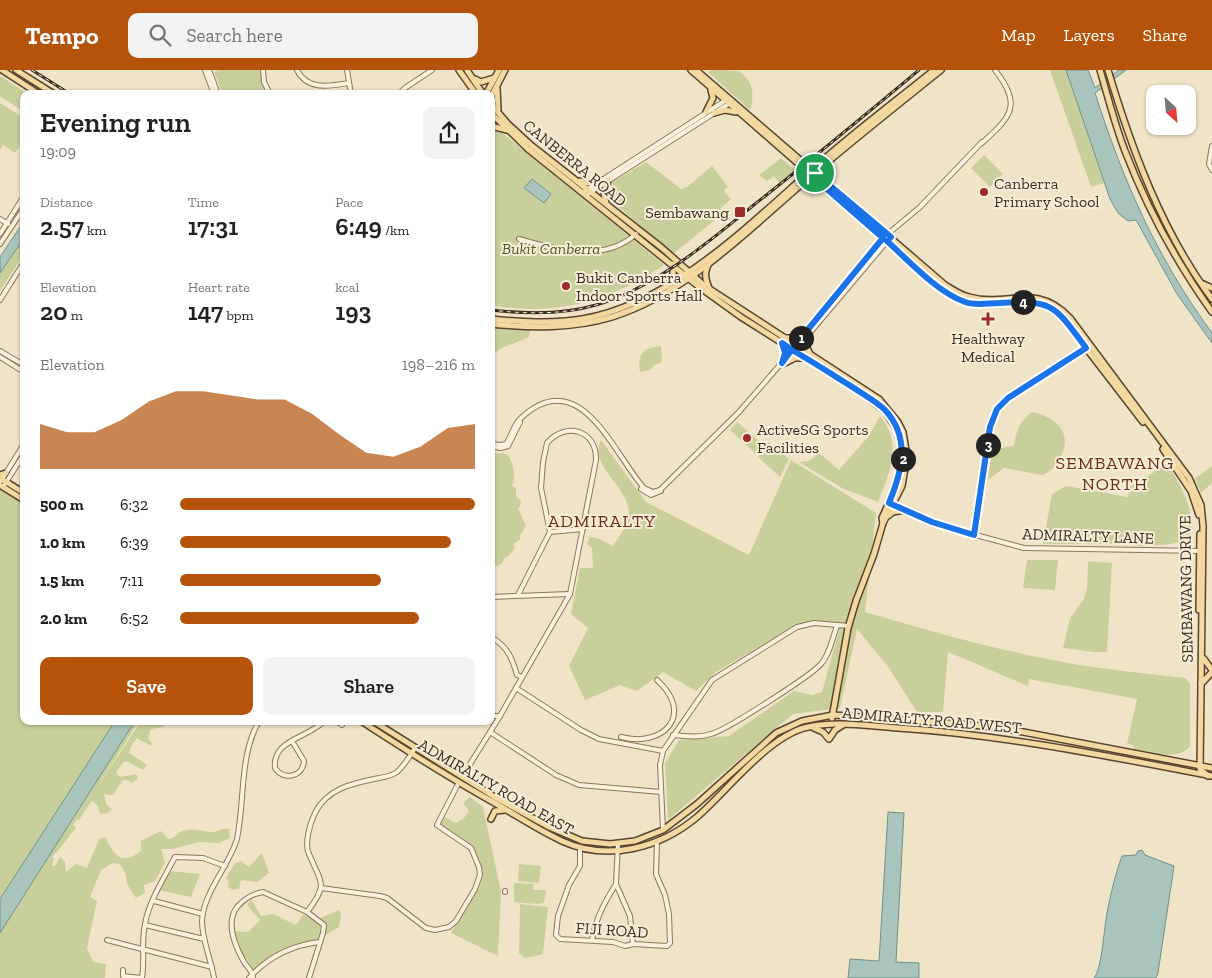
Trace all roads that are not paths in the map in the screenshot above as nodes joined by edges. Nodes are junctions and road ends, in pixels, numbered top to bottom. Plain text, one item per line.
1 (2, 70) edge
2 (16, 70) edge
3 (205, 70) edge
4 (209, 70) edge
5 (263, 70) edge
6 (297, 70) edge
7 (347, 70) edge
8 (432, 70) edge
9 (459, 70) edge
10 (467, 70) edge
11 (499, 70) edge
12 (505, 70) edge
13 (691, 70) edge
14 (696, 70) edge
15 (934, 70) edge
16 (941, 70) edge
17 (995, 70) edge
18 (1100, 70) edge
19 (1108, 70) edge
20 (472, 78) junction
21 (494, 78) junction
22 (349, 83) junction
23 (498, 85) junction
24 (710, 88) junction
25 (33, 90) edge
26 (48, 90) edge
27 (212, 90) edge
28 (216, 90) edge
29 (268, 90) edge
30 (350, 90) edge
31 (403, 90) edge
32 (473, 90) edge
33 (481, 90) edge
34 (486, 90) edge
35 (495, 90) edge
36 (728, 101) junction
37 (495, 108) edge
38 (706, 112) junction
39 (738, 112) junction
40 (714, 113) junction
41 (500, 114) junction
42 (495, 117) edge
43 (495, 127) edge
44 (508, 130) junction
45 (843, 143) junction
46 (852, 143) junction
47 (1212, 146) edge
48 (828, 162) junction
49 (1212, 170) edge
50 (812, 173) junction
51 (572, 179) junction
52 (601, 180) junction
53 (608, 180) junction
54 (802, 184) junction
55 (824, 184) junction
56 (587, 192) junction
57 (20, 202) edge
58 (606, 204) junction
59 (20, 214) edge
60 (0, 219) edge
61 (7, 223) junction
62 (12, 227) junction
63 (0, 234) edge
64 (636, 234) junction
65 (888, 237) junction
66 (520, 239) dead end
67 (0, 244) edge
68 (711, 261) junction
69 (675, 263) junction
70 (697, 266) junction
71 (20, 268) edge
72 (689, 275) junction
73 (1200, 283) junction
74 (678, 285) junction
75 (668, 286) junction
76 (698, 286) junction
77 (1212, 288) edge
78 (709, 289) junction
79 (1212, 299) edge
80 (0, 300) edge
81 (1209, 305) edge
82 (1212, 312) edge
83 (495, 319) edge
84 (495, 324) edge
85 (806, 335) junction
86 (783, 340) junction
87 (1088, 346) junction
88 (795, 348) junction
89 (0, 351) edge
90 (808, 356) junction
91 (0, 357) edge
92 (783, 363) junction
93 (20, 364) edge
94 (20, 370) edge
95 (495, 445) edge
96 (20, 453) edge
97 (20, 458) edge
98 (16, 462) junction
99 (4, 479) edge
100 (20, 490) edge
101 (898, 495) junction
102 (20, 496) edge
103 (891, 504) junction
104 (903, 510) junction
105 (888, 516) junction
106 (884, 523) junction
107 (583, 529) junction
108 (550, 532) junction
109 (974, 535) junction
110 (1201, 551) junction
111 (570, 594) junction
112 (518, 595) junction
113 (495, 597) edge
114 (837, 626) junction
115 (849, 626) junction
116 (495, 640) edge
117 (1203, 656) junction
118 (1212, 671) edge
119 (1201, 673) junction
120 (522, 676) junction
121 (657, 680) dead end
122 (1201, 684) junction
123 (516, 688) junction
124 (835, 702) junction
125 (495, 716) edge
126 (500, 716) junction
127 (833, 716) junction
128 (847, 716) junction
129 (896, 719) junction
130 (672, 720) junction
131 (495, 724) edge
132 (680, 724) junction
133 (832, 724) junction
134 (846, 724) junction
135 (257, 725) edge
136 (319, 725) edge
137 (367, 725) edge
138 (379, 725) edge
139 (494, 725) edge
140 (812, 727) junction
141 (907, 728) junction
142 (490, 732) junction
143 (673, 736) junction
144 (621, 737) dead end
145 (636, 738) junction
146 (292, 741) junction
147 (631, 745) junction
148 (415, 748) junction
149 (663, 750) junction
150 (411, 754) junction
151 (1201, 754) junction
152 (1183, 763) junction
153 (1200, 766) junction
154 (1212, 768) edge
155 (729, 774) junction
156 (740, 774) junction
157 (1210, 776) edge
158 (462, 777) junction
159 (458, 784) junction
160 (661, 792) junction
161 (705, 796) junction
162 (699, 801) junction
163 (712, 803) junction
164 (706, 809) junction
165 (508, 811) junction
166 (491, 819) dead end
167 (663, 830) junction
168 (656, 842) junction
169 (618, 843) junction
170 (580, 848) junction
171 (618, 851) junction
172 (226, 866) junction
173 (616, 884) junction
174 (321, 888) junction
175 (154, 901) junction
176 (307, 912) junction
177 (203, 914) junction
178 (145, 925) junction
179 (204, 939) junction
180 (107, 940) dead end
181 (592, 940) junction
182 (320, 942) junction
183 (633, 944) junction
184 (144, 950) junction
185 (212, 967) junction
186 (123, 970) dead end
187 (252, 977) edge
188 (142, 978) edge
189 (214, 978) edge
190 (309, 978) edge

1 - 25 main road
2 - 26 main road
3 - 27 street
4 - 28 street
5 - 29 street
6 - 22 street
7 - 22 street
8 - 31 street
9 - 32 main road
10 - 20 main road
11 - 21 main road
12 - 23 main road
13 - 24 main road, SEMBAWANG DRIVE
14 - 36 main road, SEMBAWANG DRIVE
15 - 45 main road
16 - 46 main road
17 - 65 street
18 - 81 main road
19 - 73 main road
20 - 21 main road
20 - 33 main road
21 - 34 main road
22 - 30 street
23 - 35 main road
23 - 41 main road
24 - 36 main road, SEMBAWANG DRIVE
24 - 38 main road
36 - 38 street
36 - 39 main road, SEMBAWANG DRIVE
36 - 40 street
36 - 50 main road, SEMBAWANG DRIVE
37 - 41 main road, CANBERRA ROAD
38 - 52 street
39 - 40 main road
39 - 50 main road, SEMBAWANG DRIVE
40 - 53 street
41 - 51 main road, CANBERRA ROAD
42 - 44 main road, CANBERRA ROAD
43 - 44 main road
44 - 51 main road, CANBERRA ROAD
45 - 46 main road
45 - 50 main road
46 - 48 main road
47 - 49 street
48 - 50 main road
48 - 55 main road
50 - 54 main road
50 - 55 main road, SEMBAWANG DRIVE
50 - 70 main road
51 - 52 main road
51 - 56 main road, CANBERRA ROAD
52 - 56 street
53 - 56 street
53 - 58 main road
54 - 55 main road
54 - 68 main road
55 - 65 main road, SEMBAWANG DRIVE
56 - 58 main road, CANBERRA ROAD
56 - 64 main road, CANBERRA ROAD
57 - 61 street
58 - 69 main road, CANBERRA ROAD
59 - 62 street
60 - 61 street
61 - 62 street
61 - 63 street
62 - 67 street
64 - 66 street
64 - 69 main road, CANBERRA ROAD
65 - 85 street
65 - 87 main road, SEMBAWANG DRIVE
68 - 72 main road
68 - 78 main road
69 - 70 main road
69 - 72 main road, CANBERRA ROAD
69 - 75 main road
70 - 72 main road
71 - 80 street
72 - 74 main road
72 - 75 main road
72 - 76 main road, CANBERRA ROAD
72 - 78 main road, CANBERRA ROAD
73 - 77 main road
73 - 79 main road
74 - 76 main road
74 - 84 main road
75 - 83 main road
76 - 86 main road, CANBERRA ROAD
78 - 86 main road, CANBERRA ROAD
79 - 81 main road
81 - 82 main road
85 - 86 main road
85 - 88 street
85 - 90 main road
86 - 88 main road, CANBERRA ROAD
86 - 92 main road
87 - 109 street
87 - 110 main road, SEMBAWANG DRIVE
88 - 90 main road, CANBERRA ROAD
88 - 92 street
89 - 93 street
90 - 92 main road
90 - 101 main road, CANBERRA ROAD
90 - 103 main road, CANBERRA ROAD
91 - 94 street
92 - 95 street
96 - 98 street
97 - 98 street
98 - 99 street
99 - 100 main road
99 - 102 main road
101 - 103 main road, CANBERRA ROAD
101 - 104 main road
103 - 104 street, ADMIRALTY LANE
103 - 105 main road, CANBERRA ROAD
103 - 106 main road, CANBERRA ROAD
104 - 105 main road
104 - 109 street, ADMIRALTY LANE
105 - 106 main road, CANBERRA ROAD
106 - 115 main road, CANBERRA ROAD
107 - 108 street
107 - 108 street
107 - 111 street
108 - 112 street
109 - 110 street, ADMIRALTY LANE
110 - 117 main road, SEMBAWANG DRIVE
110 - 119 main road, SEMBAWANG DRIVE
111 - 112 street
111 - 120 street
112 - 113 street
114 - 115 street
114 - 132 street
114 - 143 street
115 - 124 main road, CANBERRA ROAD
116 - 120 street
117 - 118 main road
117 - 119 main road, SEMBAWANG DRIVE
118 - 119 street
118 - 122 main road
119 - 122 main road, SEMBAWANG DRIVE
120 - 123 street
121 - 130 street
122 - 151 main road, SEMBAWANG DRIVE
123 - 126 street
123 - 147 street
124 - 127 main road, CANBERRA ROAD
124 - 128 main road
125 - 126 street
126 - 131 street
127 - 128 main road, ADMIRALTY ROAD WEST
127 - 133 main road, CANBERRA ROAD
127 - 155 main road, ADMIRALTY ROAD WEST
128 - 129 main road, ADMIRALTY ROAD WEST
129 - 141 main road
129 - 152 main road, ADMIRALTY ROAD WEST
130 - 132 street
130 - 145 street
132 - 143 street
133 - 134 main road, ADMIRALTY ROAD WEST
133 - 140 main road, ADMIRALTY ROAD WEST
134 - 140 main road
134 - 141 main road, ADMIRALTY ROAD WEST
135 - 172 street
136 - 146 street
137 - 150 main road, ADMIRALTY ROAD EAST
138 - 148 main road, ADMIRALTY ROAD EAST
139 - 142 street
140 - 156 main road, ADMIRALTY ROAD WEST
141 - 157 main road, ADMIRALTY ROAD WEST
142 - 158 street
142 - 160 street
143 - 149 street
144 - 145 street
145 - 147 street
146 - 146 street
147 - 149 street
148 - 150 street
148 - 158 main road, ADMIRALTY ROAD EAST
149 - 160 street
150 - 159 main road, ADMIRALTY ROAD EAST
150 - 174 street
151 - 152 main road
151 - 153 main road, SEMBAWANG DRIVE
152 - 153 main road, ADMIRALTY ROAD WEST
153 - 154 main road, ADMIRALTY ROAD WEST
153 - 157 main road
155 - 156 main road
155 - 161 main road, ADMIRALTY ROAD WEST
156 - 163 main road, ADMIRALTY ROAD WEST
158 - 169 main road, ADMIRALTY ROAD EAST
159 - 165 main road, ADMIRALTY ROAD EAST
159 - 174 street
160 - 167 street
161 - 162 main road, ADMIRALTY ROAD WEST
161 - 163 main road
162 - 164 main road
162 - 167 main road, ADMIRALTY ROAD WEST
163 - 164 main road, ADMIRALTY ROAD WEST
164 - 168 main road, ADMIRALTY ROAD WEST
165 - 166 main road
165 - 170 main road, ADMIRALTY ROAD EAST
167 - 169 main road, ADMIRALTY ROAD EAST
168 - 171 main road, ADMIRALTY ROAD EAST
168 - 183 street, FIJI ROAD
169 - 171 street
170 - 171 main road, ADMIRALTY ROAD EAST
170 - 181 street, FIJI ROAD
171 - 173 street
172 - 175 street
172 - 177 street
173 - 181 street
173 - 183 street
174 - 176 street
175 - 177 street
175 - 178 street
176 - 182 street
176 - 187 street
177 - 179 street
178 - 179 street
178 - 184 street
179 - 185 street
180 - 184 street
181 - 183 street, FIJI ROAD
182 - 187 street
182 - 190 street
184 - 185 street
184 - 188 street
185 - 189 street
186 - 188 street

